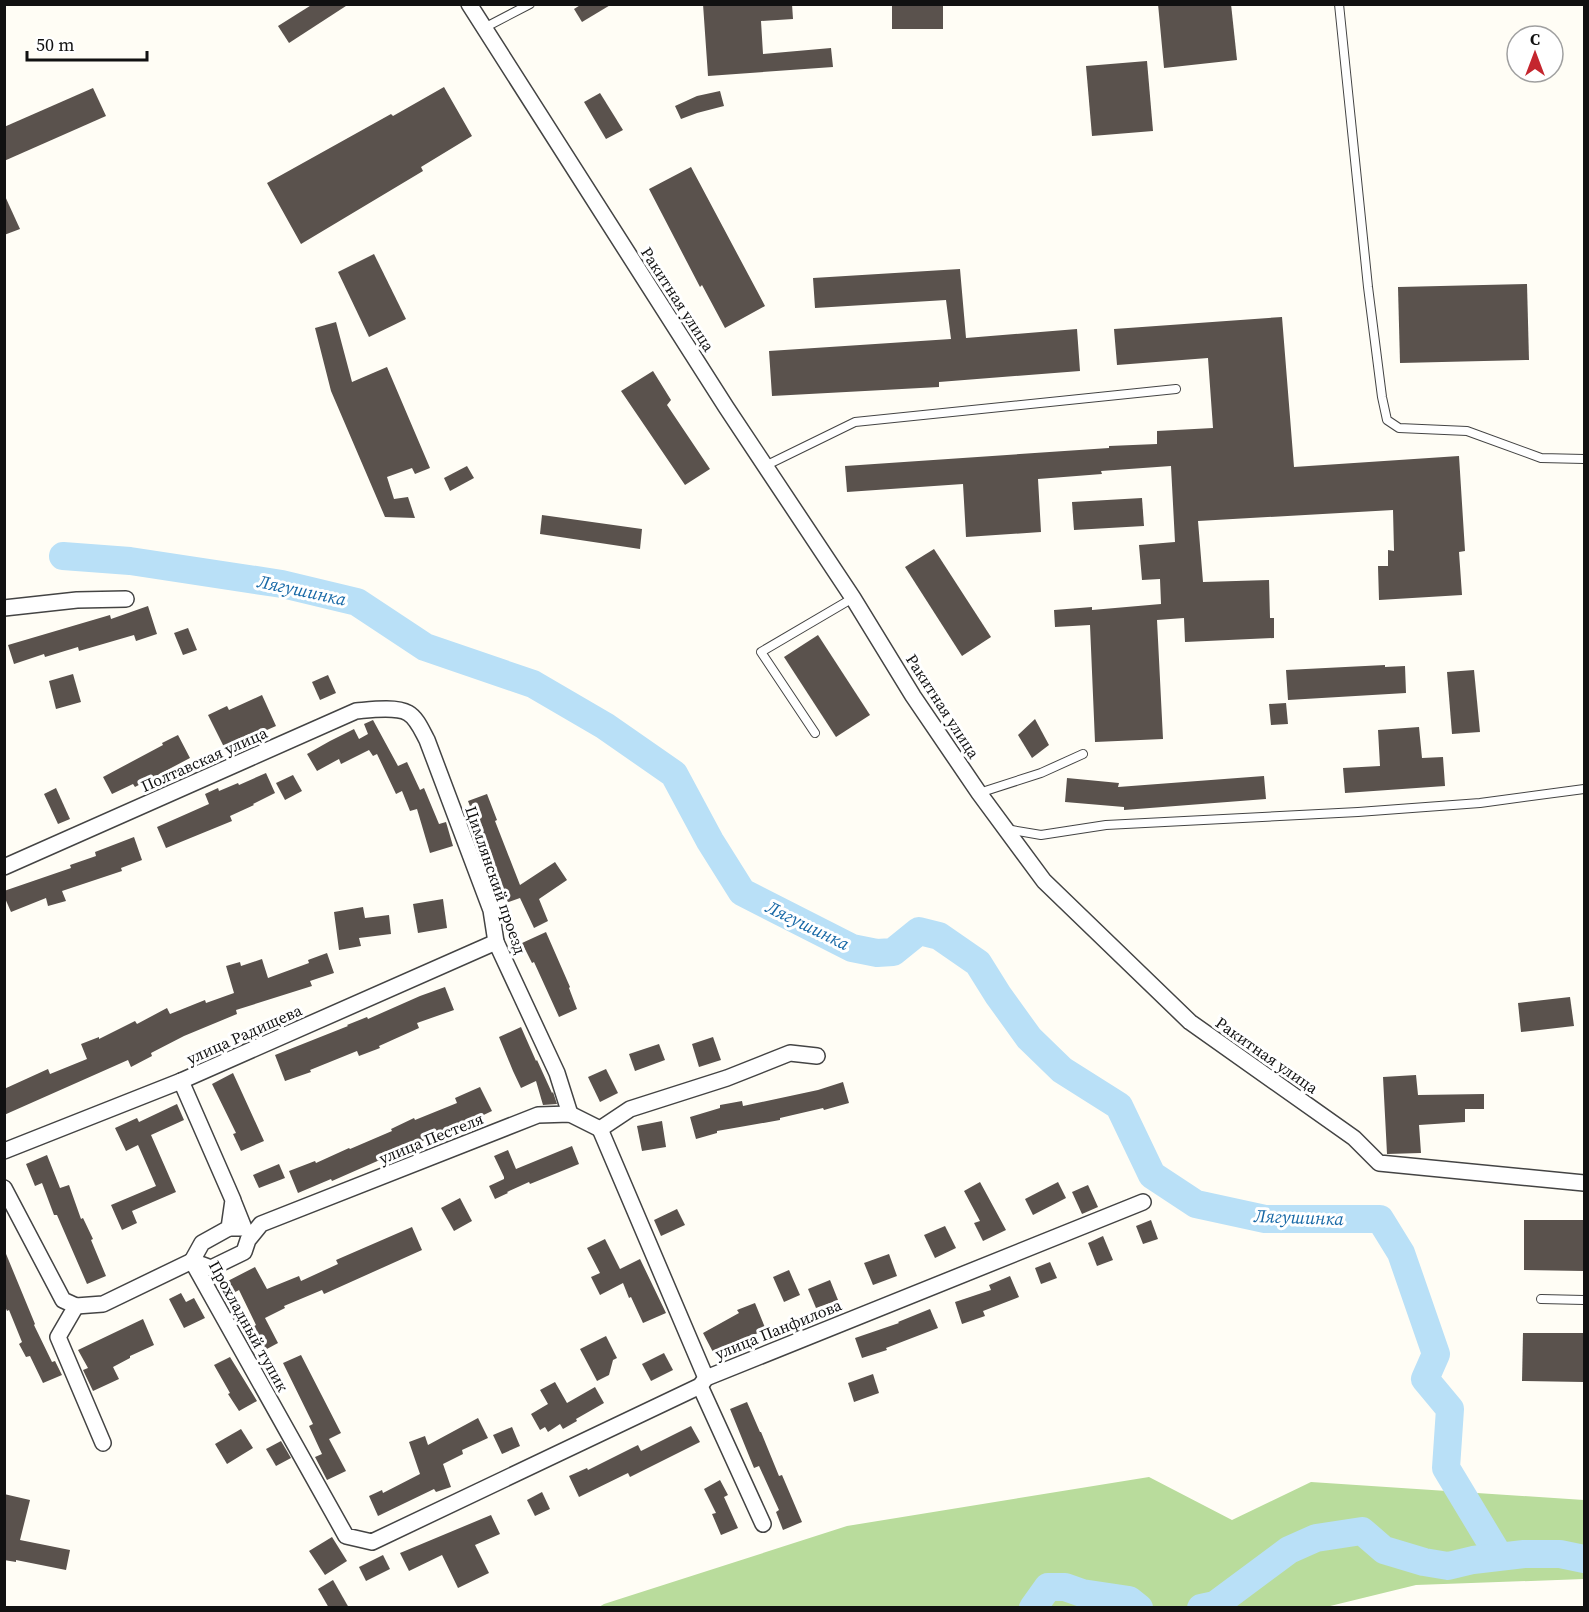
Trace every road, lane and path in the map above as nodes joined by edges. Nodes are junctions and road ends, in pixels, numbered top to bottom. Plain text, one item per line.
1 (469, 4) edge
2 (530, 4) edge
3 (1339, 4) edge
4 (484, 28) junction
5 (1176, 389) dead end
6 (1584, 459) edge
7 (765, 466) junction
8 (853, 598) junction
9 (126, 599) dead end
10 (4, 608) edge
11 (418, 724) joint
12 (815, 733) dead end
13 (1083, 754) dead end
14 (1584, 789) edge
15 (979, 793) junction
16 (1005, 828) junction
17 (4, 867) edge
18 (496, 942) junction
19 (817, 1056) dead end
20 (182, 1082) junction
21 (570, 1114) junction
22 (600, 1129) junction
23 (4, 1151) edge
24 (1584, 1183) edge
25 (4, 1188) edge
26 (1143, 1202) dead end
27 (240, 1232) junction
28 (192, 1261) junction
29 (1541, 1299) dead end
30 (1584, 1300) edge
31 (76, 1306) junction
32 (703, 1382) junction
33 (102, 1443) dead end
34 (763, 1524) dead end
35 (372, 1542) joint

1 - 4 street, Ракитная улица
2 - 4 lane
3 - 6 lane
4 - 7 street, Ракитная улица
5 - 7 lane
7 - 8 street, Ракитная улица
8 - 12 lane
8 - 15 street, Ракитная улица
9 - 10 street
11 - 17 street, Полтавская улица
11 - 18 street, Цимлянский проезд
13 - 15 lane
14 - 16 lane
15 - 16 street, Ракитная улица
16 - 24 street, Ракитная улица
18 - 20 street, улица Радищева
18 - 21 street, Цимлянский проезд
19 - 22 street
20 - 23 street, улица Радищева
20 - 27 street
21 - 22 street, улица Пестеля
21 - 27 street, улица Пестеля
22 - 32 street
25 - 31 street
26 - 32 street, улица Панфилова
27 - 28 street, Прохладный тупик
27 - 28 street, улица Пестеля
28 - 31 street
28 - 35 street, Прохладный тупик
29 - 30 lane
31 - 33 street
32 - 34 street
32 - 35 street, улица Панфилова

